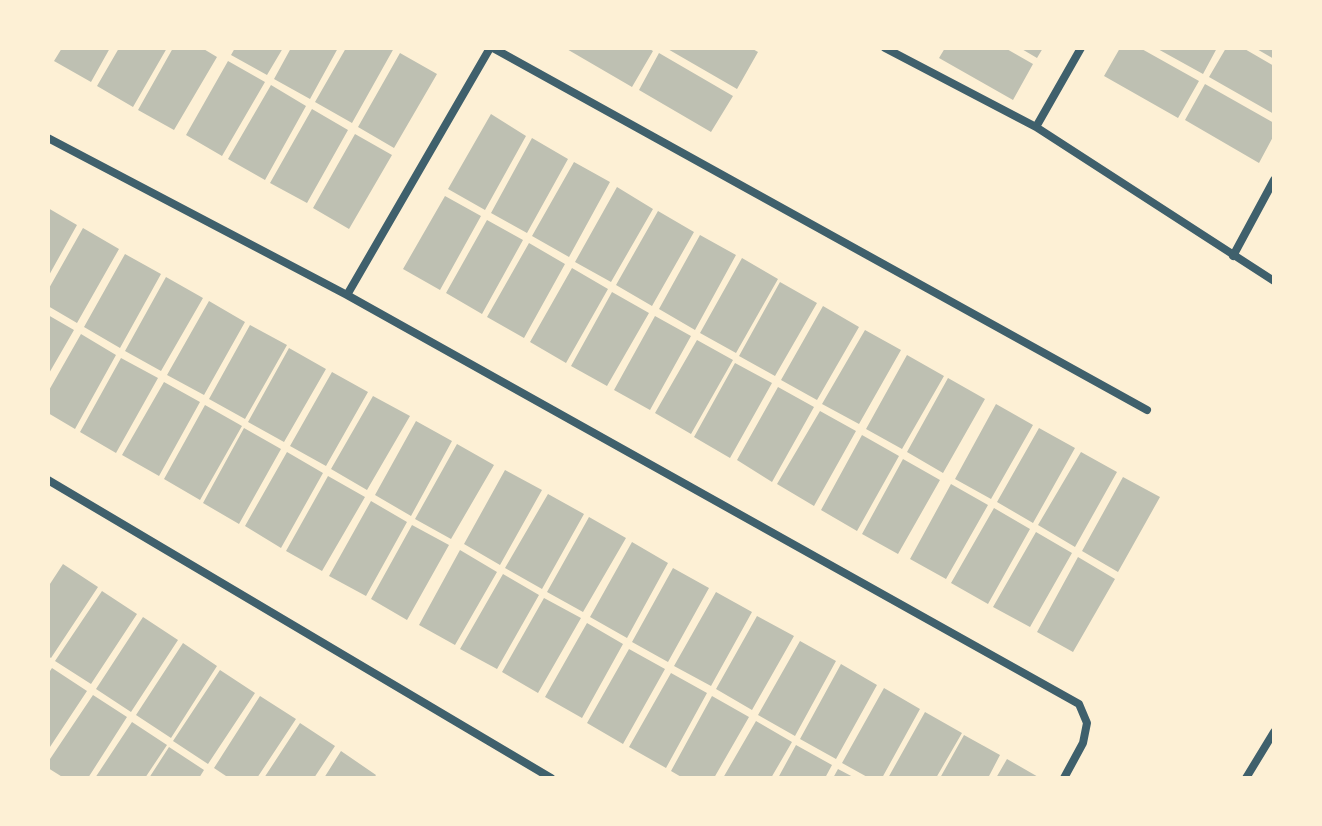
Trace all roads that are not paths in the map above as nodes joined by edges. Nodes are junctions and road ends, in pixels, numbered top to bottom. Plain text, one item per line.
1 (492, 48) edge
2 (885, 48) edge
3 (1081, 48) edge
4 (1036, 127) junction
5 (48, 138) edge
6 (1274, 180) edge
7 (1233, 256) junction
8 (1274, 281) edge
9 (347, 295) junction
10 (1147, 410) dead end
11 (48, 480) edge
12 (1274, 732) edge
13 (551, 778) edge
14 (1064, 778) edge
15 (1246, 778) edge

1 - 9 street
1 - 10 street
2 - 4 street
3 - 4 street
4 - 7 street
5 - 9 street
6 - 7 street
7 - 8 street
9 - 14 street
11 - 13 street
12 - 15 street

